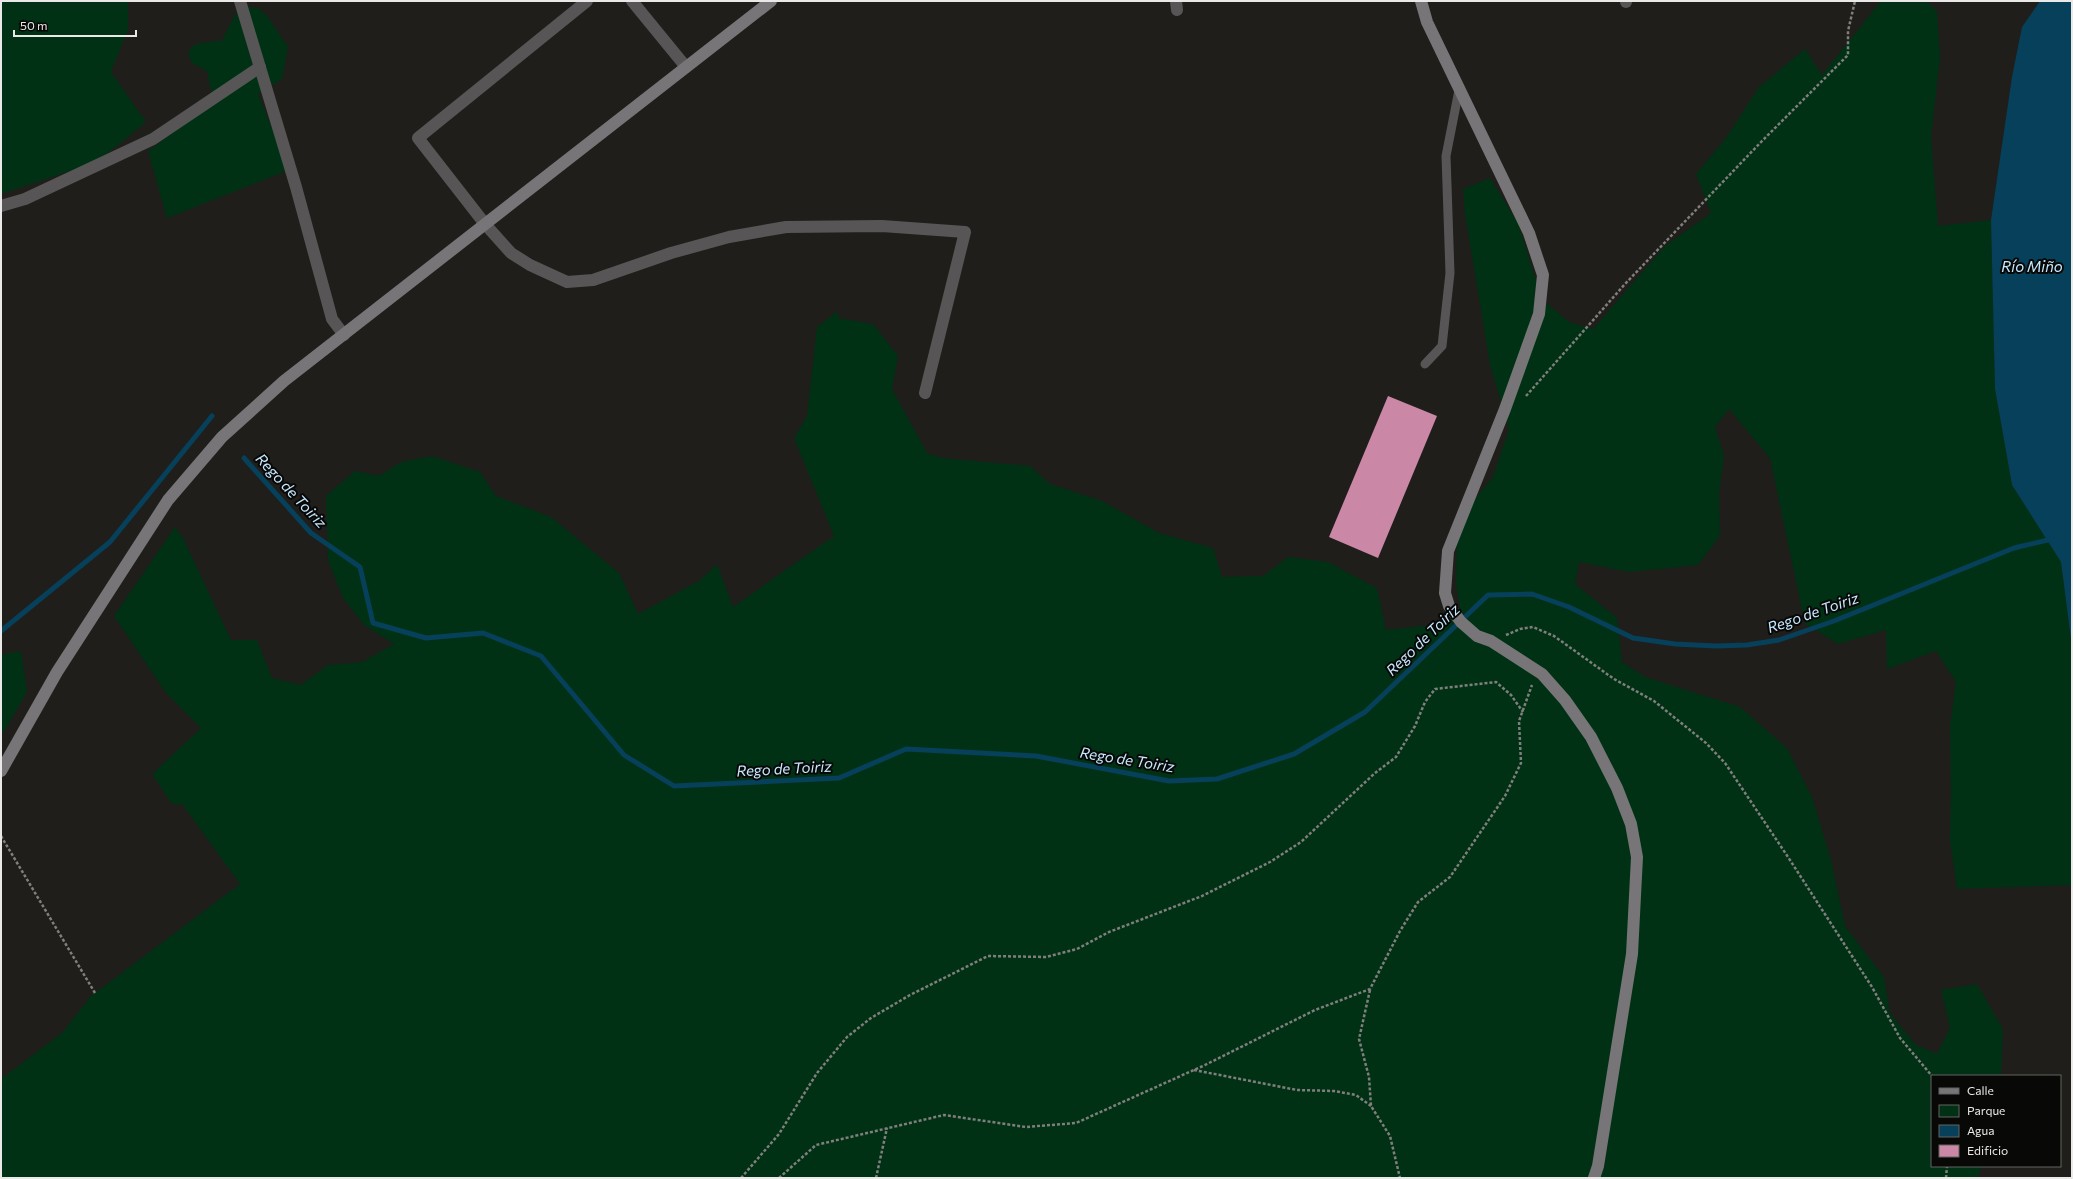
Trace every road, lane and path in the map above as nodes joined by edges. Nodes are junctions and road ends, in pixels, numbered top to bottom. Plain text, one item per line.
1 (240, 1) edge
2 (587, 1) edge
3 (632, 1) edge
4 (771, 1) edge
5 (1421, 1) edge
6 (1855, 1) edge
7 (260, 67) junction
8 (686, 67) junction
9 (1459, 90) junction
10 (1, 206) edge
11 (485, 224) junction
12 (344, 335) junction
13 (1425, 364) dead end
14 (925, 393) dead end
15 (1523, 399) dead end
16 (1491, 641) junction
17 (1542, 674) junction
18 (1523, 712) junction
19 (1, 771) edge
20 (1, 836) edge
21 (1370, 989) junction
22 (95, 993) dead end
23 (1193, 1070) junction
24 (1931, 1075) edge
25 (1370, 1106) junction
26 (887, 1128) junction
27 (1947, 1167) edge
28 (741, 1178) edge
29 (779, 1178) edge
30 (876, 1178) edge
31 (1400, 1178) edge
32 (1594, 1178) edge
33 (1946, 1178) edge

1 - 7 street
2 - 11 street
3 - 8 street
4 - 8 street
5 - 9 street
6 - 15 path
7 - 10 street
7 - 12 street
8 - 11 street
9 - 13 lane
9 - 16 street
11 - 12 street
11 - 14 street
12 - 19 street
16 - 17 street
16 - 24 path
17 - 18 path
17 - 32 street
18 - 21 path
18 - 28 path
20 - 22 path
21 - 23 path
21 - 25 path
23 - 25 path
23 - 26 path
25 - 31 path
26 - 29 path
26 - 30 path
27 - 33 path

